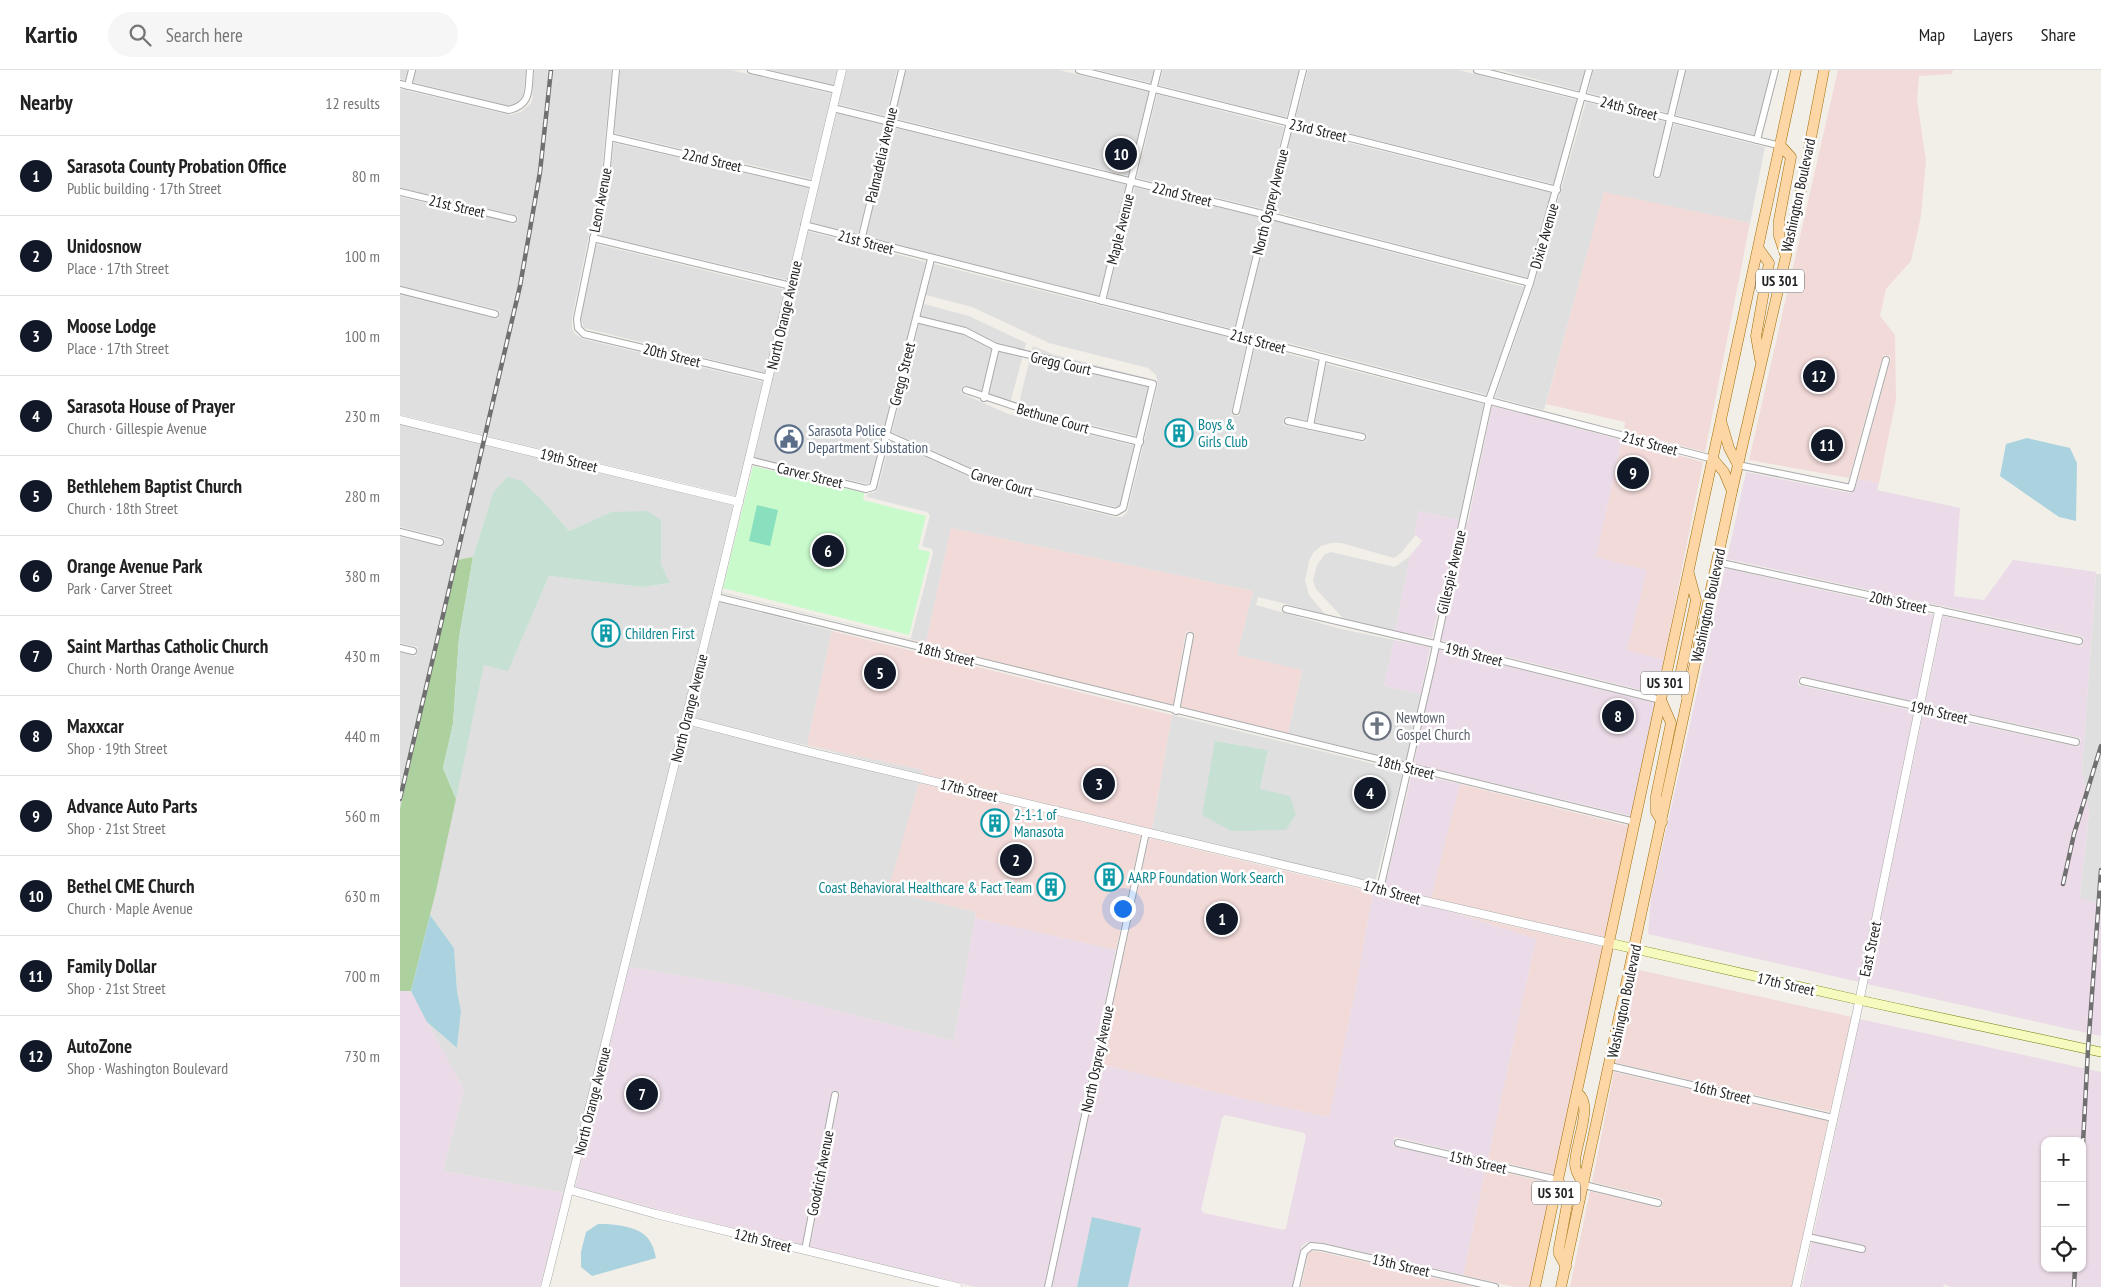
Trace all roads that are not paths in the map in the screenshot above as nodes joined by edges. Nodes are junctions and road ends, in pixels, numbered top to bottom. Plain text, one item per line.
1 (412, 70) edge
2 (530, 70) edge
3 (616, 70) edge
4 (751, 70) edge
5 (842, 70) edge
6 (902, 70) edge
7 (1079, 70) edge
8 (1158, 70) edge
9 (1303, 70) edge
10 (1477, 70) edge
11 (1589, 70) edge
12 (1682, 70) edge
13 (1776, 70) edge
14 (1796, 70) edge
15 (1824, 70) edge
16 (1497, 72) edge
17 (400, 84) edge
18 (408, 86) junction
19 (1154, 88) junction
20 (837, 90) junction
21 (1583, 96) junction
22 (833, 108) junction
23 (1671, 118) junction
24 (889, 122) junction
25 (1289, 123) junction
26 (610, 137) junction
27 (1758, 140) junction
28 (1781, 146) junction
29 (1657, 174) dead end
30 (1132, 182) junction
31 (814, 185) junction
32 (1557, 190) junction
33 (400, 192) edge
34 (1267, 215) junction
35 (513, 219) dead end
36 (804, 226) junction
37 (593, 238) junction
38 (861, 241) junction
39 (1759, 249) junction
40 (1786, 255) junction
41 (931, 259) junction
42 (1530, 283) junction
43 (791, 286) junction
44 (400, 290) edge
45 (1102, 301) junction
46 (495, 314) dead end
47 (916, 319) junction
48 (578, 328) joint
49 (1237, 335) junction
50 (1252, 339) junction
51 (996, 347) junction
52 (1323, 358) junction
53 (1886, 360) dead end
54 (1761, 362) junction
55 (769, 378) junction
56 (966, 390) dead end
57 (984, 398) junction
58 (1489, 400) junction
59 (1236, 411) dead end
60 (400, 420) edge
61 (1288, 421) dead end
62 (1721, 423) junction
63 (1310, 426) junction
64 (887, 435) junction
65 (1362, 437) dead end
66 (1140, 442) junction
67 (1713, 459) junction
68 (749, 460) junction
69 (1738, 465) junction
70 (870, 488) joint
71 (1732, 491) junction
72 (739, 502) junction
73 (400, 532) edge
74 (440, 542) dead end
75 (1717, 562) junction
76 (1689, 573) junction
77 (716, 597) junction
78 (1286, 609) dead end
79 (1939, 611) junction
80 (1190, 636) dead end
81 (2079, 641) dead end
82 (1435, 644) junction
83 (400, 648) edge
84 (413, 651) dead end
85 (1802, 681) dead end
86 (1688, 698) junction
87 (1661, 700) junction
88 (1920, 708) junction
89 (1176, 711) junction
90 (686, 720) junction
91 (2076, 742) dead end
92 (1409, 767) junction
93 (1635, 822) junction
94 (1662, 822) junction
95 (1146, 832) junction
96 (1380, 889) junction
97 (1609, 943) junction
98 (1635, 949) junction
99 (1860, 1000) junction
100 (2101, 1052) edge
101 (1610, 1066) junction
102 (1577, 1093) junction
103 (835, 1096) dead end
104 (1833, 1118) junction
105 (1398, 1143) dead end
106 (1558, 1180) junction
107 (1584, 1185) junction
108 (570, 1190) junction
109 (1658, 1203) dead end
110 (1808, 1237) junction
111 (1862, 1249) dead end
112 (805, 1250) junction
113 (1566, 1267) junction
114 (545, 1287) edge
115 (956, 1287) edge
116 (1048, 1287) edge
117 (1296, 1287) edge
118 (1495, 1287) edge
119 (1535, 1287) edge
120 (1561, 1287) edge
121 (1796, 1287) edge

1 - 18 street
2 - 18 street
3 - 26 street, Leon Avenue
4 - 20 street
5 - 20 street, North Orange Avenue
6 - 24 street, Palmadelia Avenue
7 - 19 street, 23rd Street
8 - 19 street, Maple Avenue
9 - 25 street, North Osprey Avenue
10 - 16 street, 24th Street
11 - 21 street, Dixie Avenue
12 - 23 street
13 - 27 street
14 - 28 main road, Washington Boulevard / US 301
15 - 40 main road, Washington Boulevard / US 301
16 - 21 street, 24th Street
17 - 18 street
19 - 25 street, 23rd Street
19 - 30 street, Maple Avenue
20 - 22 street, North Orange Avenue
21 - 23 street, 24th Street
21 - 32 street, Dixie Avenue
22 - 24 street, 22nd Street
22 - 31 street, North Orange Avenue
23 - 27 street, 24th Street
23 - 29 street
24 - 30 street, 22nd Street
24 - 38 street, Palmadelia Avenue
25 - 32 street, 23rd Street
25 - 34 street, North Osprey Avenue
26 - 31 street, 22nd Street
26 - 37 street, Leon Avenue
27 - 28 street, 24th Street
28 - 39 main road, Washington Boulevard / US 301
28 - 40 main road
30 - 34 street, 22nd Street
30 - 45 street, Maple Avenue
31 - 36 street, North Orange Avenue
32 - 42 street, Dixie Avenue
33 - 35 street, 21st Street
34 - 42 street, 22nd Street
34 - 49 street, North Osprey Avenue
36 - 38 street, 21st Street
36 - 43 street, North Orange Avenue
37 - 43 street
37 - 48 street, Leon Avenue
38 - 41 street, 21st Street
39 - 54 main road
39 - 62 main road, Washington Boulevard / US 301
40 - 54 main road, Washington Boulevard / US 301
41 - 45 street, 21st Street
41 - 47 street, Gregg Street
42 - 58 street, Dixie Avenue
43 - 55 street, North Orange Avenue
44 - 46 street
45 - 49 street, 21st Street
47 - 51 street, Gregg Court
47 - 64 street, Gregg Street
48 - 55 street, 20th Street
49 - 50 street, 21st Street
50 - 52 street, 21st Street
50 - 59 street
51 - 57 street
51 - 66 street, Gregg Court
52 - 58 street, 21st Street
52 - 63 street
53 - 69 street
54 - 69 main road, Washington Boulevard / US 301
55 - 68 street, North Orange Avenue
56 - 57 street, Bethune Court
57 - 66 street, Bethune Court
58 - 67 street, 21st Street
58 - 82 street, Gillespie Avenue
60 - 72 street, 19th Street
61 - 63 street
62 - 67 main road, Washington Boulevard / US 301
62 - 69 main road
63 - 65 street
64 - 66 street, Carver Court
64 - 70 street, Gregg Street
67 - 71 main road
67 - 76 main road, Washington Boulevard / US 301
68 - 70 street, Carver Street
68 - 72 street, North Orange Avenue
69 - 71 main road, Washington Boulevard / US 301
71 - 75 main road, Washington Boulevard / US 301
72 - 77 street, North Orange Avenue
73 - 74 street
75 - 79 street, 20th Street
75 - 86 main road, Washington Boulevard / US 301
76 - 86 main road
76 - 87 main road, Washington Boulevard / US 301
77 - 89 street, 18th Street
77 - 90 street, North Orange Avenue
78 - 82 street, 19th Street
79 - 81 street, 20th Street
79 - 88 street, East Street
80 - 89 street
82 - 87 street, 19th Street
82 - 92 street, Gillespie Avenue
83 - 84 street
85 - 88 street, 19th Street
86 - 94 main road, Washington Boulevard / US 301
87 - 93 main road, Washington Boulevard / US 301
87 - 94 main road
88 - 91 street, 19th Street
88 - 99 street, East Street
89 - 92 street, 18th Street
90 - 95 street, 17th Street
90 - 108 street, North Orange Avenue
92 - 93 street, 18th Street
92 - 96 street, Gillespie Avenue
93 - 97 main road, Washington Boulevard / US 301
94 - 98 main road, Washington Boulevard / US 301
95 - 96 street, 17th Street
95 - 116 street, North Osprey Avenue
96 - 97 street, 17th Street
97 - 98 main road, 17th Street
97 - 102 main road, Washington Boulevard / US 301
98 - 99 main road, 17th Street
98 - 101 main road, Washington Boulevard / US 301
99 - 100 main road, 17th Street
99 - 104 street, East Street
101 - 104 street, 16th Street
101 - 107 main road, Washington Boulevard / US 301
102 - 106 main road, Washington Boulevard / US 301
102 - 107 main road
103 - 112 street, Goodrich Avenue
104 - 110 street, East Street
105 - 106 street, 15th Street
106 - 113 main road
106 - 119 main road, Washington Boulevard / US 301
107 - 109 street
107 - 113 main road, Washington Boulevard / US 301
108 - 112 street, 12th Street
108 - 114 street, North Orange Avenue
110 - 111 street
110 - 121 street, East Street
112 - 115 street, 12th Street
113 - 120 main road, Washington Boulevard / US 301
117 - 118 street, 13th Street

